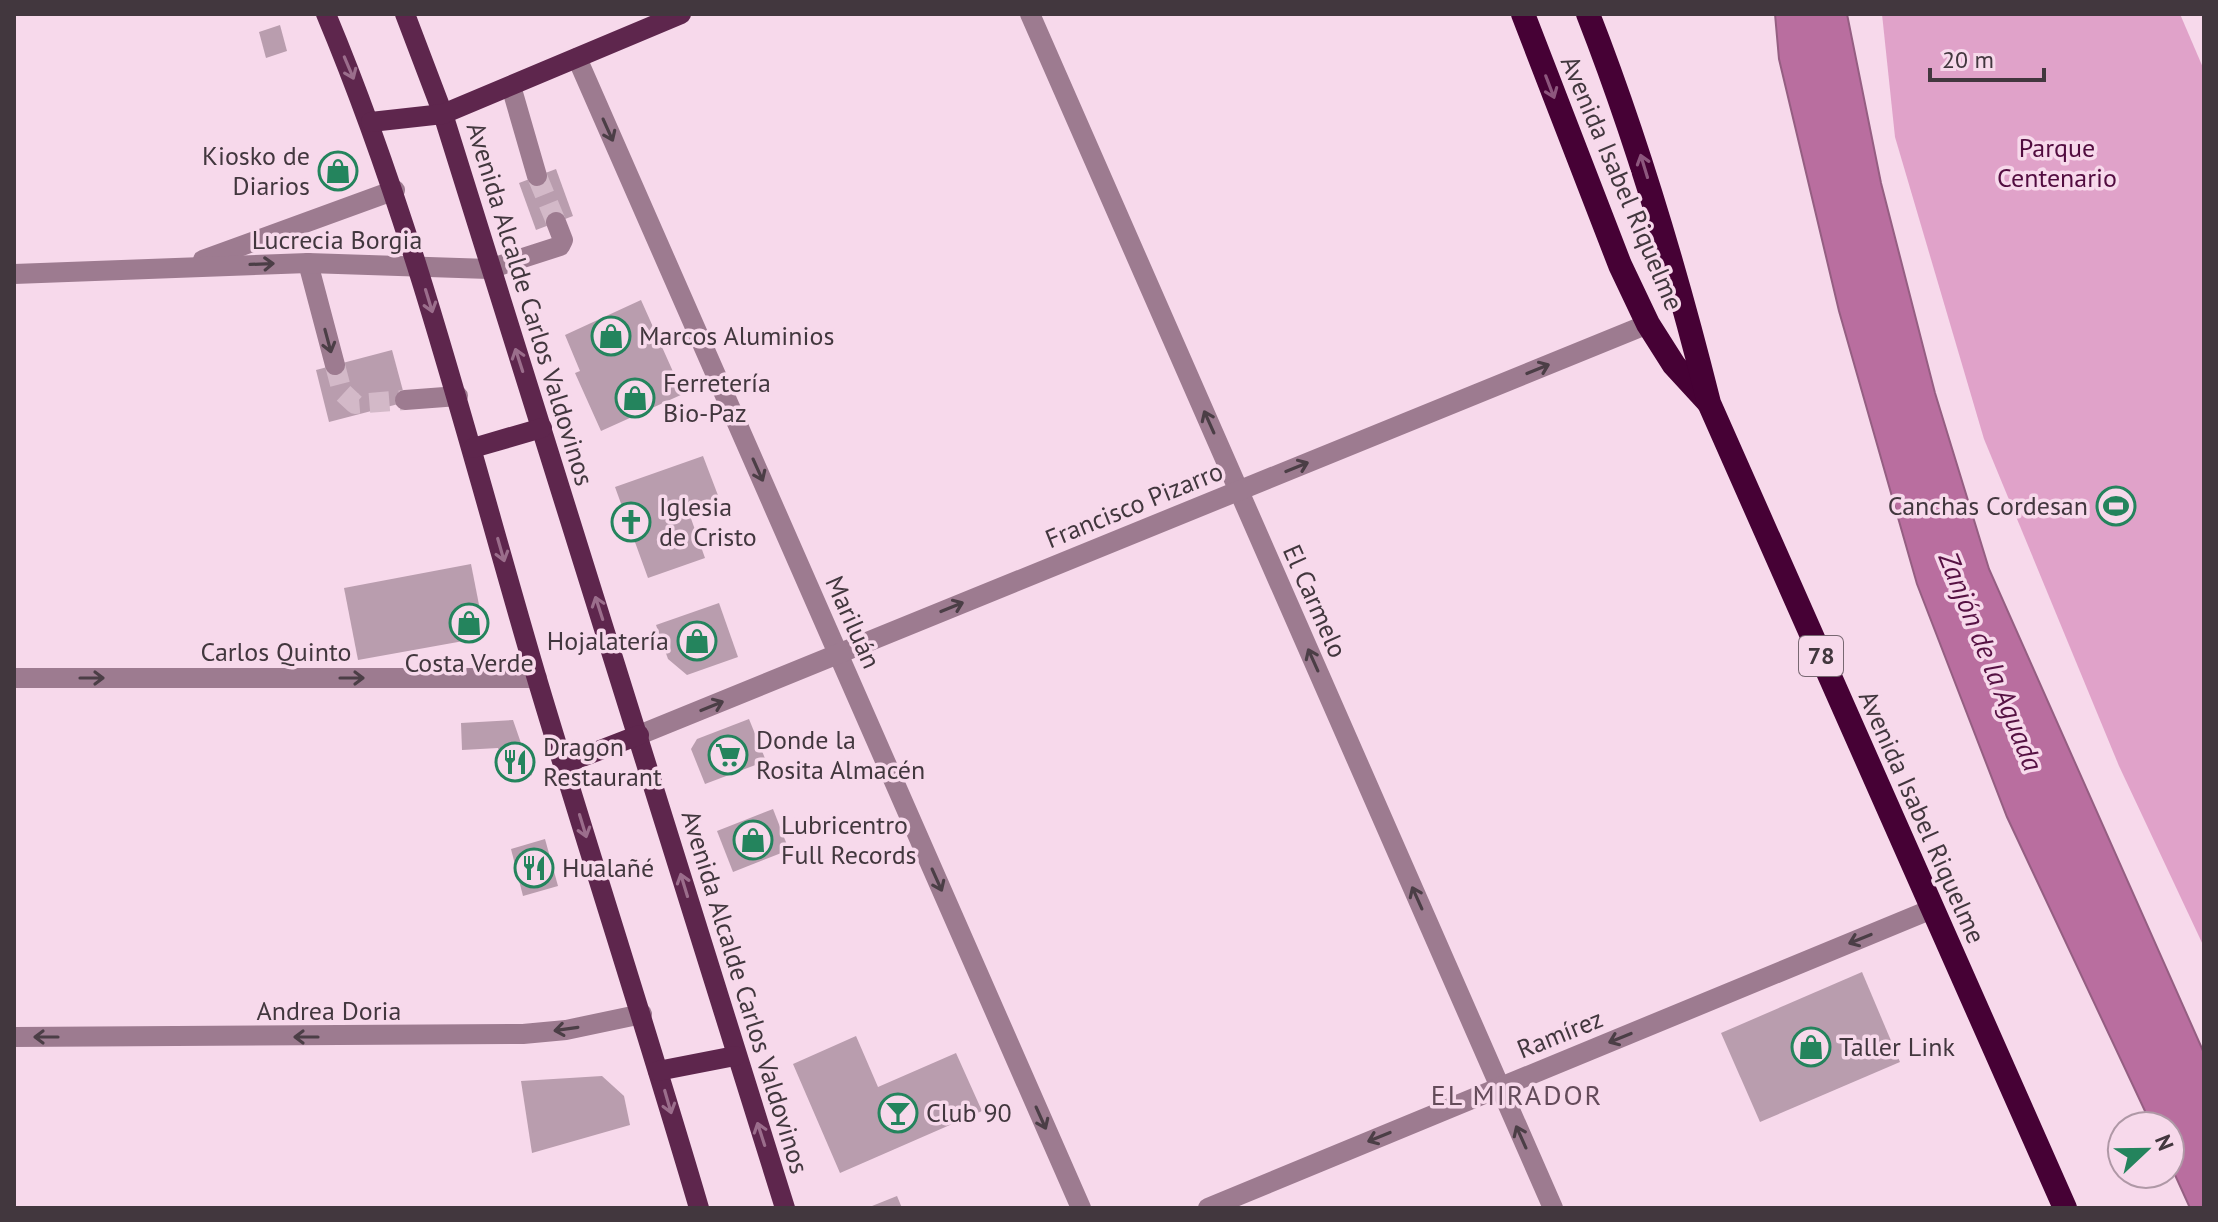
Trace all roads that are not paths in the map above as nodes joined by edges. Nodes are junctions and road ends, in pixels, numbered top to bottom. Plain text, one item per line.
1 (326, 14) edge
2 (405, 14) edge
3 (681, 14) edge
4 (1030, 14) edge
5 (1523, 14) edge
6 (1588, 14) edge
7 (577, 58) junction
8 (511, 86) junction
9 (443, 114) junction
10 (371, 122) junction
11 (537, 176) tunnel mouth
12 (395, 190) junction
13 (556, 222) tunnel mouth
14 (308, 263) junction
15 (418, 265) junction
16 (184, 267) junction
17 (489, 269) junction
18 (14, 274) edge
19 (1648, 324) junction
20 (335, 365) tunnel mouth
21 (458, 396) junction
22 (405, 400) tunnel mouth
23 (1709, 403) junction
24 (542, 428) junction
25 (473, 448) junction
26 (1239, 491) junction
27 (838, 654) junction
28 (14, 678) edge
29 (537, 678) junction
30 (639, 735) junction
31 (564, 764) junction
32 (1932, 909) junction
33 (642, 1014) junction
34 (14, 1037) edge
35 (735, 1056) junction
36 (658, 1071) junction
37 (1500, 1087) junction
38 (699, 1208) edge
39 (785, 1208) edge
40 (1081, 1208) edge
41 (1208, 1208) edge
42 (1553, 1208) edge
43 (2065, 1208) edge

1 -> 10 main road
2 - 9 main road, Avenida Alcalde Carlos Valdovinos
3 - 7 main road
26 -> 4 street, El Carmelo
5 -> 19 highway, Avenida Isabel Riquelme / 78
23 -> 6 highway, Avenida Isabel Riquelme / 78
7 - 8 main road
7 -> 27 street, Mariluán
8 - 9 main road
8 - 11 street
9 - 10 main road
9 - 17 main road, Avenida Alcalde Carlos Valdovinos
10 - 12 main road
12 - 15 main road
12 - 16 street, Lucrecia Borgia
13 - 17 street
14 - 15 street, Lucrecia Borgia
16 -> 14 street, Lucrecia Borgia
14 -> 20 street
15 - 17 street, Lucrecia Borgia
15 -> 21 main road
16 - 18 street, Lucrecia Borgia
24 -> 17 main road, Avenida Alcalde Carlos Valdovinos
19 - 23 highway, Avenida Isabel Riquelme / 78
26 -> 19 street, Francisco Pizarro
21 - 22 street
21 - 25 main road
23 - 32 highway, Avenida Isabel Riquelme / 78
24 - 25 main road
30 -> 24 main road, Avenida Alcalde Carlos Valdovinos
25 -> 29 main road
27 -> 26 street, Francisco Pizarro
37 -> 26 street, El Carmelo
30 -> 27 street, Francisco Pizarro
27 -> 40 street, Mariluán
28 -> 29 street, Carlos Quinto
29 - 31 main road
30 - 31 main road
35 -> 30 main road, Avenida Alcalde Carlos Valdovinos
31 -> 33 main road
32 -> 37 street, Ramírez
32 - 43 highway, Avenida Isabel Riquelme / 78
33 -> 34 street, Andrea Doria
33 - 36 main road
35 - 36 main road
39 -> 35 main road, Avenida Alcalde Carlos Valdovinos
36 -> 38 main road
37 -> 41 street, Ramírez
42 -> 37 street, El Carmelo

